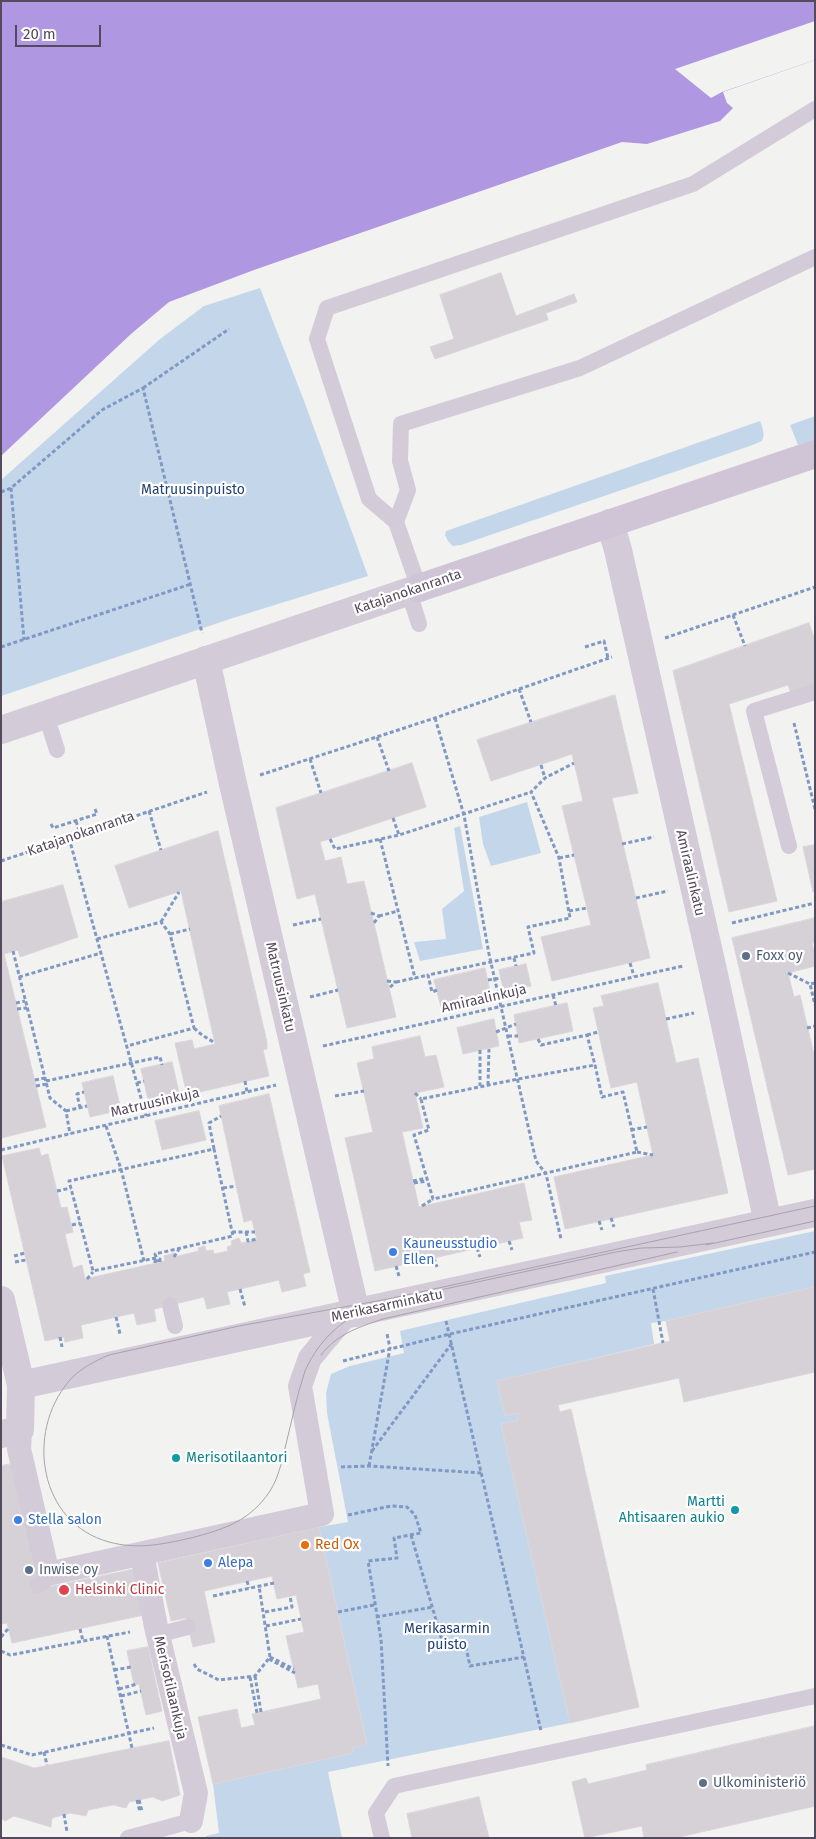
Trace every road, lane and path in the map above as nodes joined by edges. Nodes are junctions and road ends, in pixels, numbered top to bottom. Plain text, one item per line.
1 (815, 109) edge
2 (815, 257) edge
3 (229, 329) dead end
4 (143, 388) junction
5 (815, 454) edge
6 (11, 488) junction
7 (1, 492) edge
8 (396, 522) junction
9 (610, 523) junction
10 (191, 584) junction
11 (815, 587) edge
12 (414, 590) junction
13 (733, 615) junction
14 (419, 624) dead end
15 (24, 640) junction
16 (745, 646) dead end
17 (1, 647) edge
18 (584, 647) dead end
19 (640, 648) junction
20 (204, 649) junction
21 (608, 658) junction
22 (519, 689) junction
23 (815, 692) edge
24 (788, 700) junction
25 (46, 715) junction
26 (435, 718) junction
27 (531, 722) dead end
28 (1, 730) edge
29 (377, 737) junction
30 (57, 750) dead end
31 (310, 759) junction
32 (574, 764) dead end
33 (542, 765) dead end
34 (389, 771) dead end
35 (545, 778) junction
36 (233, 784) junction
37 (532, 792) junction
38 (321, 793) dead end
39 (95, 809) dead end
40 (815, 809) edge
41 (149, 811) junction
42 (464, 814) junction
43 (393, 818) dead end
44 (76, 821) junction
45 (51, 824) dead end
46 (80, 834) junction
47 (399, 834) junction
48 (662, 836) dead end
49 (69, 838) junction
50 (380, 838) junction
51 (330, 839) dead end
52 (622, 844) dead end
53 (789, 846) dead end
54 (161, 850) dead end
55 (574, 854) dead end
56 (559, 858) junction
57 (1, 861) edge
58 (673, 890) dead end
59 (179, 892) dead end
60 (636, 898) dead end
61 (815, 903) edge
62 (587, 908) dead end
63 (398, 911) junction
64 (569, 911) junction
65 (372, 914) dead end
66 (379, 916) junction
67 (321, 919) dead end
68 (161, 922) junction
69 (374, 923) dead end
70 (730, 923) dead end
71 (288, 926) dead end
72 (190, 929) dead end
73 (170, 934) junction
74 (97, 939) junction
75 (13, 951) dead end
76 (101, 952) junction
77 (514, 958) junction
78 (491, 962) junction
79 (630, 963) dead end
80 (689, 964) dead end
81 (516, 966) dead end
82 (788, 973) dead end
83 (19, 976) junction
84 (428, 976) junction
85 (634, 976) junction
86 (415, 978) junction
87 (501, 978) dead end
88 (495, 979) junction
89 (488, 980) dead end
90 (387, 982) dead end
91 (396, 982) junction
92 (813, 983) edge
93 (389, 988) dead end
94 (503, 988) dead end
95 (498, 989) junction
96 (338, 990) dead end
97 (437, 990) dead end
98 (553, 995) junction
99 (304, 998) dead end
100 (25, 1001) junction
101 (16, 1003) dead end
102 (815, 1005) edge
103 (502, 1006) junction
104 (556, 1006) dead end
105 (27, 1008) junction
106 (17, 1009) dead end
107 (700, 1012) dead end
108 (666, 1019) dead end
109 (516, 1024) dead end
110 (815, 1026) edge
111 (194, 1028) junction
112 (506, 1028) junction
113 (808, 1028) dead end
114 (496, 1032) dead end
115 (598, 1032) dead end
116 (587, 1035) junction
117 (508, 1036) junction
118 (518, 1036) dead end
119 (538, 1039) dead end
120 (215, 1043) dead end
121 (127, 1046) junction
122 (489, 1048) dead end
123 (480, 1050) dead end
124 (132, 1063) junction
125 (162, 1065) dead end
126 (299, 1066) junction
127 (595, 1066) junction
128 (518, 1079) junction
129 (35, 1080) dead end
130 (46, 1081) junction
131 (144, 1081) dead end
132 (244, 1081) dead end
133 (137, 1083) junction
134 (488, 1085) junction
135 (36, 1086) dead end
136 (480, 1086) junction
137 (364, 1091) dead end
138 (84, 1092) dead end
139 (247, 1092) junction
140 (415, 1093) dead end
141 (327, 1098) dead end
142 (421, 1099) junction
143 (87, 1106) dead end
144 (80, 1108) junction
145 (66, 1111) junction
146 (146, 1116) junction
147 (222, 1116) dead end
148 (106, 1126) junction
149 (647, 1127) dead end
150 (631, 1130) junction
151 (70, 1134) junction
152 (214, 1149) junction
153 (1, 1150) edge
154 (637, 1152) junction
155 (653, 1155) dead end
156 (647, 1157) dead end
157 (603, 1161) junction
158 (590, 1164) junction
159 (604, 1166) dead end
160 (121, 1169) junction
161 (591, 1169) dead end
162 (546, 1174) junction
163 (427, 1180) junction
164 (413, 1182) dead end
165 (236, 1186) dead end
166 (70, 1188) junction
167 (223, 1188) junction
168 (57, 1191) dead end
169 (433, 1200) junction
170 (422, 1206) dead end
171 (815, 1213) edge
172 (611, 1218) dead end
173 (564, 1220) dead end
174 (557, 1221) junction
175 (599, 1221) dead end
176 (80, 1223) junction
177 (768, 1224) junction
178 (72, 1225) dead end
179 (615, 1228) dead end
180 (602, 1230) dead end
181 (232, 1232) junction
182 (246, 1232) junction
183 (255, 1232) dead end
184 (256, 1238) dead end
185 (561, 1240) dead end
186 (510, 1241) dead end
187 (179, 1248) junction
188 (476, 1248) dead end
189 (512, 1251) dead end
190 (815, 1252) edge
191 (25, 1253) dead end
192 (14, 1256) dead end
193 (174, 1257) dead end
194 (434, 1258) dead end
195 (480, 1258) dead end
196 (26, 1260) dead end
197 (142, 1261) junction
198 (15, 1262) dead end
199 (142, 1266) dead end
200 (396, 1266) dead end
201 (438, 1268) dead end
202 (93, 1272) junction
203 (399, 1276) dead end
204 (87, 1279) dead end
205 (240, 1288) dead end
206 (653, 1289) junction
207 (1, 1300) edge
208 (170, 1305) dead end
209 (246, 1311) dead end
210 (351, 1314) junction
211 (444, 1315) dead end
212 (116, 1317) dead end
213 (175, 1326) dead end
214 (386, 1328) dead end
215 (450, 1334) junction
216 (60, 1337) dead end
217 (126, 1337) dead end
218 (663, 1342) dead end
219 (452, 1343) junction
220 (390, 1348) junction
221 (62, 1351) dead end
222 (340, 1363) dead end
223 (21, 1385) junction
224 (10, 1432) edge
225 (371, 1452) junction
226 (369, 1466) junction
227 (332, 1468) dead end
228 (482, 1473) junction
229 (341, 1516) dead end
230 (411, 1535) junction
231 (142, 1554) junction
232 (247, 1581) dead end
233 (274, 1582) dead end
234 (259, 1586) junction
235 (249, 1588) junction
236 (213, 1596) dead end
237 (290, 1596) dead end
238 (263, 1602) dead end
239 (374, 1605) junction
240 (433, 1607) junction
241 (265, 1612) dead end
242 (338, 1612) dead end
243 (376, 1617) junction
244 (301, 1619) dead end
245 (266, 1626) dead end
246 (188, 1627) dead end
247 (8, 1629) dead end
248 (80, 1629) dead end
249 (158, 1635) junction
250 (107, 1636) dead end
251 (1, 1637) edge
252 (83, 1641) dead end
253 (524, 1657) junction
254 (270, 1658) dead end
255 (131, 1667) dead end
256 (114, 1670) junction
257 (294, 1671) dead end
258 (255, 1676) dead end
259 (250, 1677) dead end
260 (137, 1684) dead end
261 (119, 1688) junction
262 (141, 1691) dead end
263 (121, 1696) junction
264 (815, 1696) edge
265 (178, 1723) junction
266 (542, 1732) dead end
267 (129, 1734) junction
268 (1, 1744) edge
269 (132, 1748) dead end
270 (44, 1752) junction
271 (47, 1765) dead end
272 (394, 1786) junction
273 (138, 1800) dead end
274 (64, 1814) dead end
275 (142, 1815) dead end
276 (191, 1821) joint
277 (67, 1832) dead end
278 (128, 1838) edge
279 (382, 1838) edge

1 - 8 lane
2 - 8 lane
3 - 4 path
4 - 6 path
4 - 10 path
5 - 9 main road, Katajanokanranta
6 - 7 path
6 - 15 path
8 - 12 lane
9 - 12 main road, Katajanokanranta
9 - 19 street, Amiraalinkatu
10 - 15 path
10 - 20 path
11 - 13 path, Katajanokanranta
12 - 14 lane
12 - 20 street, Katajanokanranta
13 - 16 path
13 - 19 path, Katajanokanranta
15 - 17 path
18 - 21 path
19 - 21 path, Katajanokanranta
19 - 177 street, Amiraalinkatu
20 - 25 street, Katajanokanranta
20 - 36 street, Matruusinkatu
21 - 22 path, Katajanokanranta
22 - 26 path, Katajanokanranta
22 - 27 path
23 - 24 lane
24 - 40 path
24 - 53 lane
25 - 28 street, Katajanokanranta
25 - 30 lane
26 - 29 path, Katajanokanranta
26 - 42 path
29 - 31 path, Katajanokanranta
29 - 34 path
31 - 36 path, Katajanokanranta
31 - 38 path
32 - 35 path
33 - 35 path
35 - 37 path
36 - 41 path, Katajanokanranta
36 - 126 street, Matruusinkatu
37 - 42 path
37 - 56 path
39 - 44 path
41 - 46 path, Katajanokanranta
41 - 54 path
42 - 47 path
42 - 78 path
43 - 47 path
44 - 45 path
44 - 46 path
46 - 49 path, Katajanokanranta
47 - 50 path
48 - 52 path
49 - 57 path, Katajanokanranta
49 - 74 path
50 - 51 path
50 - 63 path
55 - 56 path
56 - 64 path
58 - 60 path
59 - 68 path
61 - 70 path
62 - 64 path
63 - 66 path
63 - 86 path
64 - 77 path
65 - 66 path
66 - 69 path
67 - 71 path
68 - 73 path
68 - 74 path
72 - 73 path
73 - 111 path
74 - 76 path
75 - 83 path
76 - 83 path
76 - 121 path
77 - 78 path
77 - 81 path
78 - 84 path
78 - 88 path
79 - 85 path
80 - 85 path, Amiraalinkuja
82 - 92 path
83 - 100 path
84 - 86 path
84 - 97 path
85 - 98 path, Amiraalinkuja
86 - 91 path
87 - 88 path
88 - 89 path
88 - 95 path
90 - 91 path
91 - 93 path
92 - 102 path
94 - 95 path
95 - 103 path
96 - 99 path
98 - 103 path, Amiraalinkuja
98 - 104 path
100 - 101 path
100 - 105 path
103 - 112 path
103 - 126 path, Amiraalinkuja
105 - 106 path
105 - 130 path
107 - 108 path
109 - 112 path
110 - 113 path
111 - 120 path
111 - 121 path
112 - 114 path
112 - 117 path
115 - 116 path
116 - 119 path
116 - 127 path
117 - 118 path
117 - 128 path
121 - 124 path
122 - 134 path
123 - 136 path
124 - 125 path
124 - 130 path
124 - 133 path
126 - 139 path, Matruusinkuja
126 - 210 street, Matruusinkatu
127 - 128 path
127 - 150 path
128 - 134 path
128 - 162 path
129 - 130 path
130 - 135 path
130 - 145 path
131 - 133 path
132 - 139 path
133 - 146 path
134 - 136 path
136 - 142 path
137 - 141 path
138 - 144 path
139 - 146 path, Matruusinkuja
140 - 142 path
142 - 163 path
143 - 144 path
144 - 145 path
145 - 151 path
146 - 148 path, Matruusinkuja
147 - 152 path
148 - 151 path, Matruusinkuja
148 - 160 path
149 - 150 path
150 - 154 path
151 - 153 path, Matruusinkuja
152 - 160 path
152 - 167 path
154 - 155 path
154 - 156 path
154 - 157 path
157 - 158 path
157 - 159 path
158 - 161 path
158 - 162 path
160 - 166 path
160 - 197 path
162 - 169 path
162 - 174 path
163 - 164 path
163 - 169 path
165 - 167 path
166 - 168 path
166 - 176 path
167 - 181 path
169 - 170 path
171 - 177 street, Merikasarminkatu
172 - 179 path
173 - 174 path
174 - 185 path
175 - 180 path
176 - 178 path
176 - 202 path
177 - 210 street, Merikasarminkatu
181 - 182 path
181 - 187 path
182 - 183 path
182 - 184 path
186 - 189 path
187 - 193 path
187 - 197 path
188 - 195 path
190 - 206 path
191 - 192 path
194 - 201 path
196 - 198 path
197 - 199 path
197 - 202 path
200 - 203 path
202 - 204 path
205 - 209 path
206 - 215 path
206 - 218 path
207 - 223 street
208 - 213 lane
210 - 223 street, Merikasarminkatu
210 - 231 street
211 - 215 path
212 - 217 path
214 - 220 path
215 - 219 path
215 - 220 path
216 - 221 path
219 - 225 path
219 - 228 path
220 - 222 path
220 - 225 path
223 - 224 street
224 - 231 street
225 - 226 path
226 - 227 path
226 - 228 path
228 - 253 path
229 - 230 path
230 - 239 path
230 - 240 path
231 - 249 street, Merisotilaankuja
232 - 235 path
233 - 234 path
234 - 235 path
234 - 238 path
235 - 236 path
237 - 241 path
239 - 242 path
239 - 243 path
240 - 243 path
240 - 253 path
243 - 272 path
244 - 245 path
246 - 249 lane
247 - 251 path
248 - 252 path
249 - 265 street, Merisotilaankuja
250 - 256 path
253 - 266 path
254 - 257 path
255 - 256 path
256 - 261 path
258 - 259 path
260 - 261 path
261 - 263 path
262 - 263 path
263 - 267 path
264 - 272 lane
265 - 267 path
265 - 276 street, Merisotilaankuja
267 - 269 path
267 - 270 path
268 - 270 path
270 - 271 path
272 - 279 lane
273 - 275 path
274 - 277 path
276 - 278 lane

